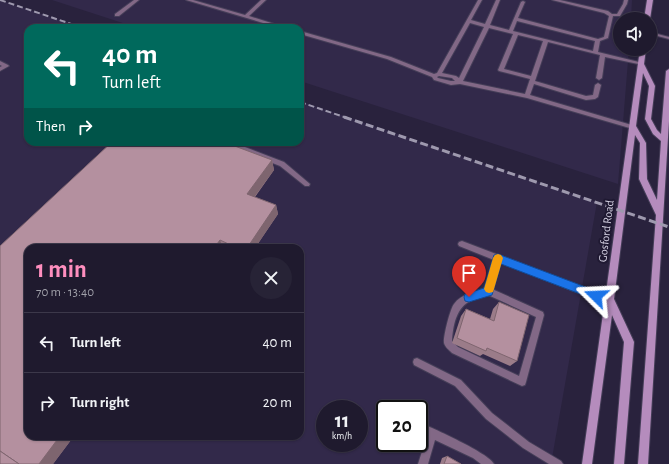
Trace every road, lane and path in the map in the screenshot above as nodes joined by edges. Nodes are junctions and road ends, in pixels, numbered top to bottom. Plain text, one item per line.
1 (137, 0) edge
2 (188, 0) edge
3 (264, 0) edge
4 (480, 0) edge
5 (498, 0) edge
6 (557, 0) edge
7 (626, 0) edge
8 (650, 0) edge
9 (523, 2) dead end
10 (649, 12) edge
11 (117, 15) dead end
12 (612, 15) junction
13 (246, 17) junction
14 (516, 19) junction
15 (468, 21) junction
16 (271, 24) edge
17 (487, 26) junction
18 (513, 32) junction
19 (304, 33) edge
20 (657, 35) edge
21 (669, 38) edge
22 (546, 40) junction
23 (598, 40) junction
24 (595, 52) junction
25 (602, 54) junction
26 (642, 56) edge
27 (0, 63) edge
28 (641, 64) junction
29 (0, 70) edge
30 (669, 71) edge
31 (436, 76) junction
32 (599, 78) dead end
33 (533, 80) junction
34 (460, 82) junction
35 (598, 85) dead end
36 (527, 96) junction
37 (632, 127) junction
38 (664, 140) junction
39 (236, 146) edge
40 (307, 184) dead end
41 (660, 215) junction
42 (462, 244) dead end
43 (498, 258) junction
44 (488, 291) junction
45 (610, 301) junction
46 (417, 362) dead end
47 (428, 431) edge
48 (432, 433) junction
49 (423, 464) edge
50 (489, 464) edge
51 (558, 464) edge
52 (587, 464) edge
53 (619, 464) edge
54 (643, 464) edge

1 - 11 lane
2 - 13 lane
3 - 13 lane
4 - 15 lane
5 - 17 lane
6 - 12 lane
7 - 12 lane
8 - 10 main road
9 - 14 lane
12 - 23 lane
13 - 16 lane
14 - 18 lane
14 - 23 lane
15 - 17 lane
15 - 31 lane
17 - 18 lane
17 - 34 lane
18 - 22 lane
18 - 33 lane
19 - 31 lane
20 - 21 lane
22 - 24 lane
22 - 33 lane
23 - 24 lane
24 - 25 lane
25 - 28 lane
25 - 32 lane
26 - 28 main road, Gosford Road
27 - 29 lane
28 - 37 main road, Gosford Road
28 - 38 main road
30 - 38 main road
31 - 34 lane
31 - 34 lane
33 - 35 lane
33 - 36 lane
34 - 36 lane
36 - 37 lane
37 - 41 main road
37 - 45 main road, Gosford Road
38 - 41 main road
39 - 40 lane
41 - 54 main road
42 - 43 lane
43 - 44 lane
43 - 45 lane
44 - 44 lane
45 - 52 main road, Gosford Road
45 - 53 main road
46 - 51 lane
47 - 48 lane
48 - 49 lane
48 - 50 lane

